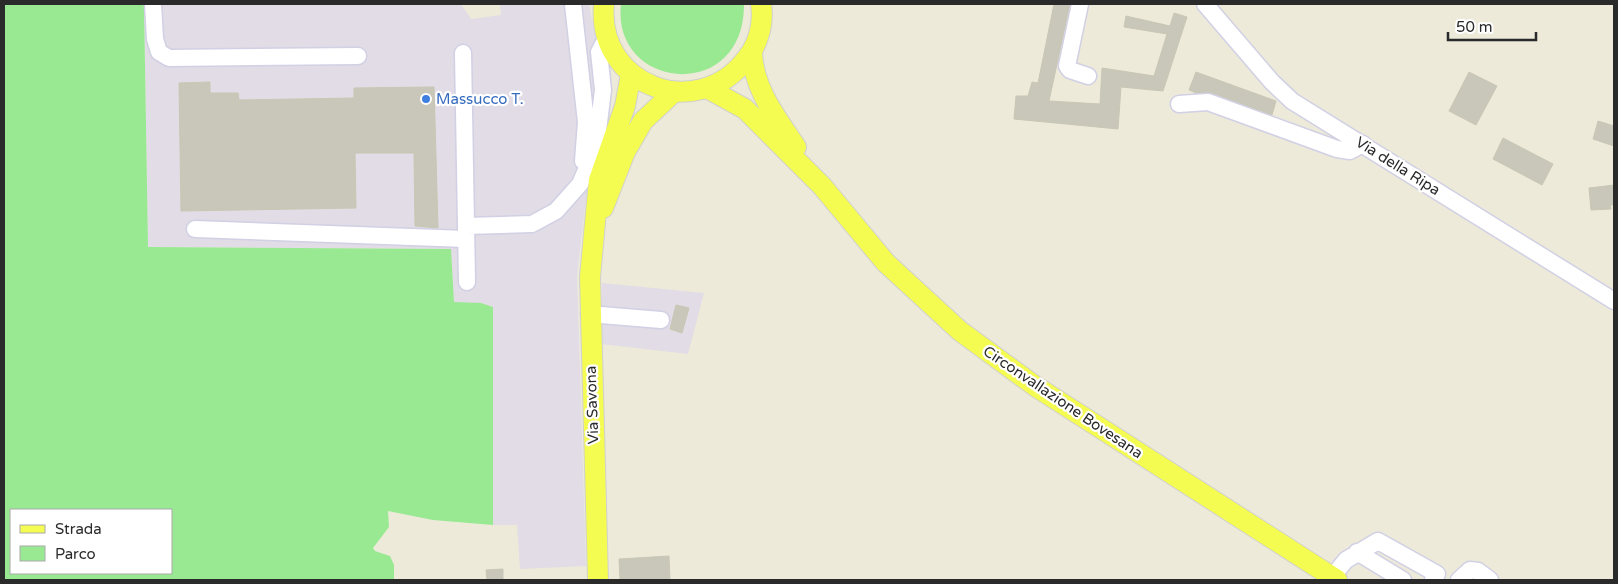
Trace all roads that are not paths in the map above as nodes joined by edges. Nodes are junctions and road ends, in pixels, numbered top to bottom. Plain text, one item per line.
1 (153, 4) edge
2 (573, 4) edge
3 (604, 4) edge
4 (761, 4) edge
5 (1080, 4) edge
6 (1205, 4) edge
7 (606, 37) junction
8 (752, 52) junction
9 (463, 53) dead end
10 (358, 56) dead end
11 (632, 74) junction
12 (1088, 76) dead end
13 (707, 88) junction
14 (674, 92) junction
15 (1179, 104) dead end
16 (1363, 144) junction
17 (580, 184) junction
18 (822, 186) junction
19 (195, 229) dead end
20 (594, 230) junction
21 (466, 232) junction
22 (467, 282) dead end
23 (1614, 301) edge
24 (589, 314) junction
25 (661, 320) dead end
26 (1357, 552) junction
27 (1335, 579) edge
28 (598, 580) edge
29 (1403, 580) edge
30 (1433, 580) edge
31 (1459, 580) edge
32 (1490, 580) edge

1 - 10 street
2 - 17 street
3 - 7 main road
4 - 8 main road
5 - 12 street
6 - 16 street, Via della Ripa
7 - 11 main road
7 - 17 street
8 - 13 main road
8 - 18 main road, Circonvallazione Bovesana
9 - 21 street
11 - 14 main road
11 - 20 main road, Via Savona
13 - 14 main road
13 - 18 main road, Circonvallazione Bovesana
14 - 20 main road, Via Savona
15 - 16 street
16 - 23 street, Via della Ripa
17 - 21 street
18 - 27 main road, Circonvallazione Bovesana
19 - 21 street
20 - 24 main road, Via Savona
21 - 22 street
24 - 25 street
24 - 28 main road, Via Savona
26 - 27 street
26 - 29 street
26 - 30 street
31 - 32 street

